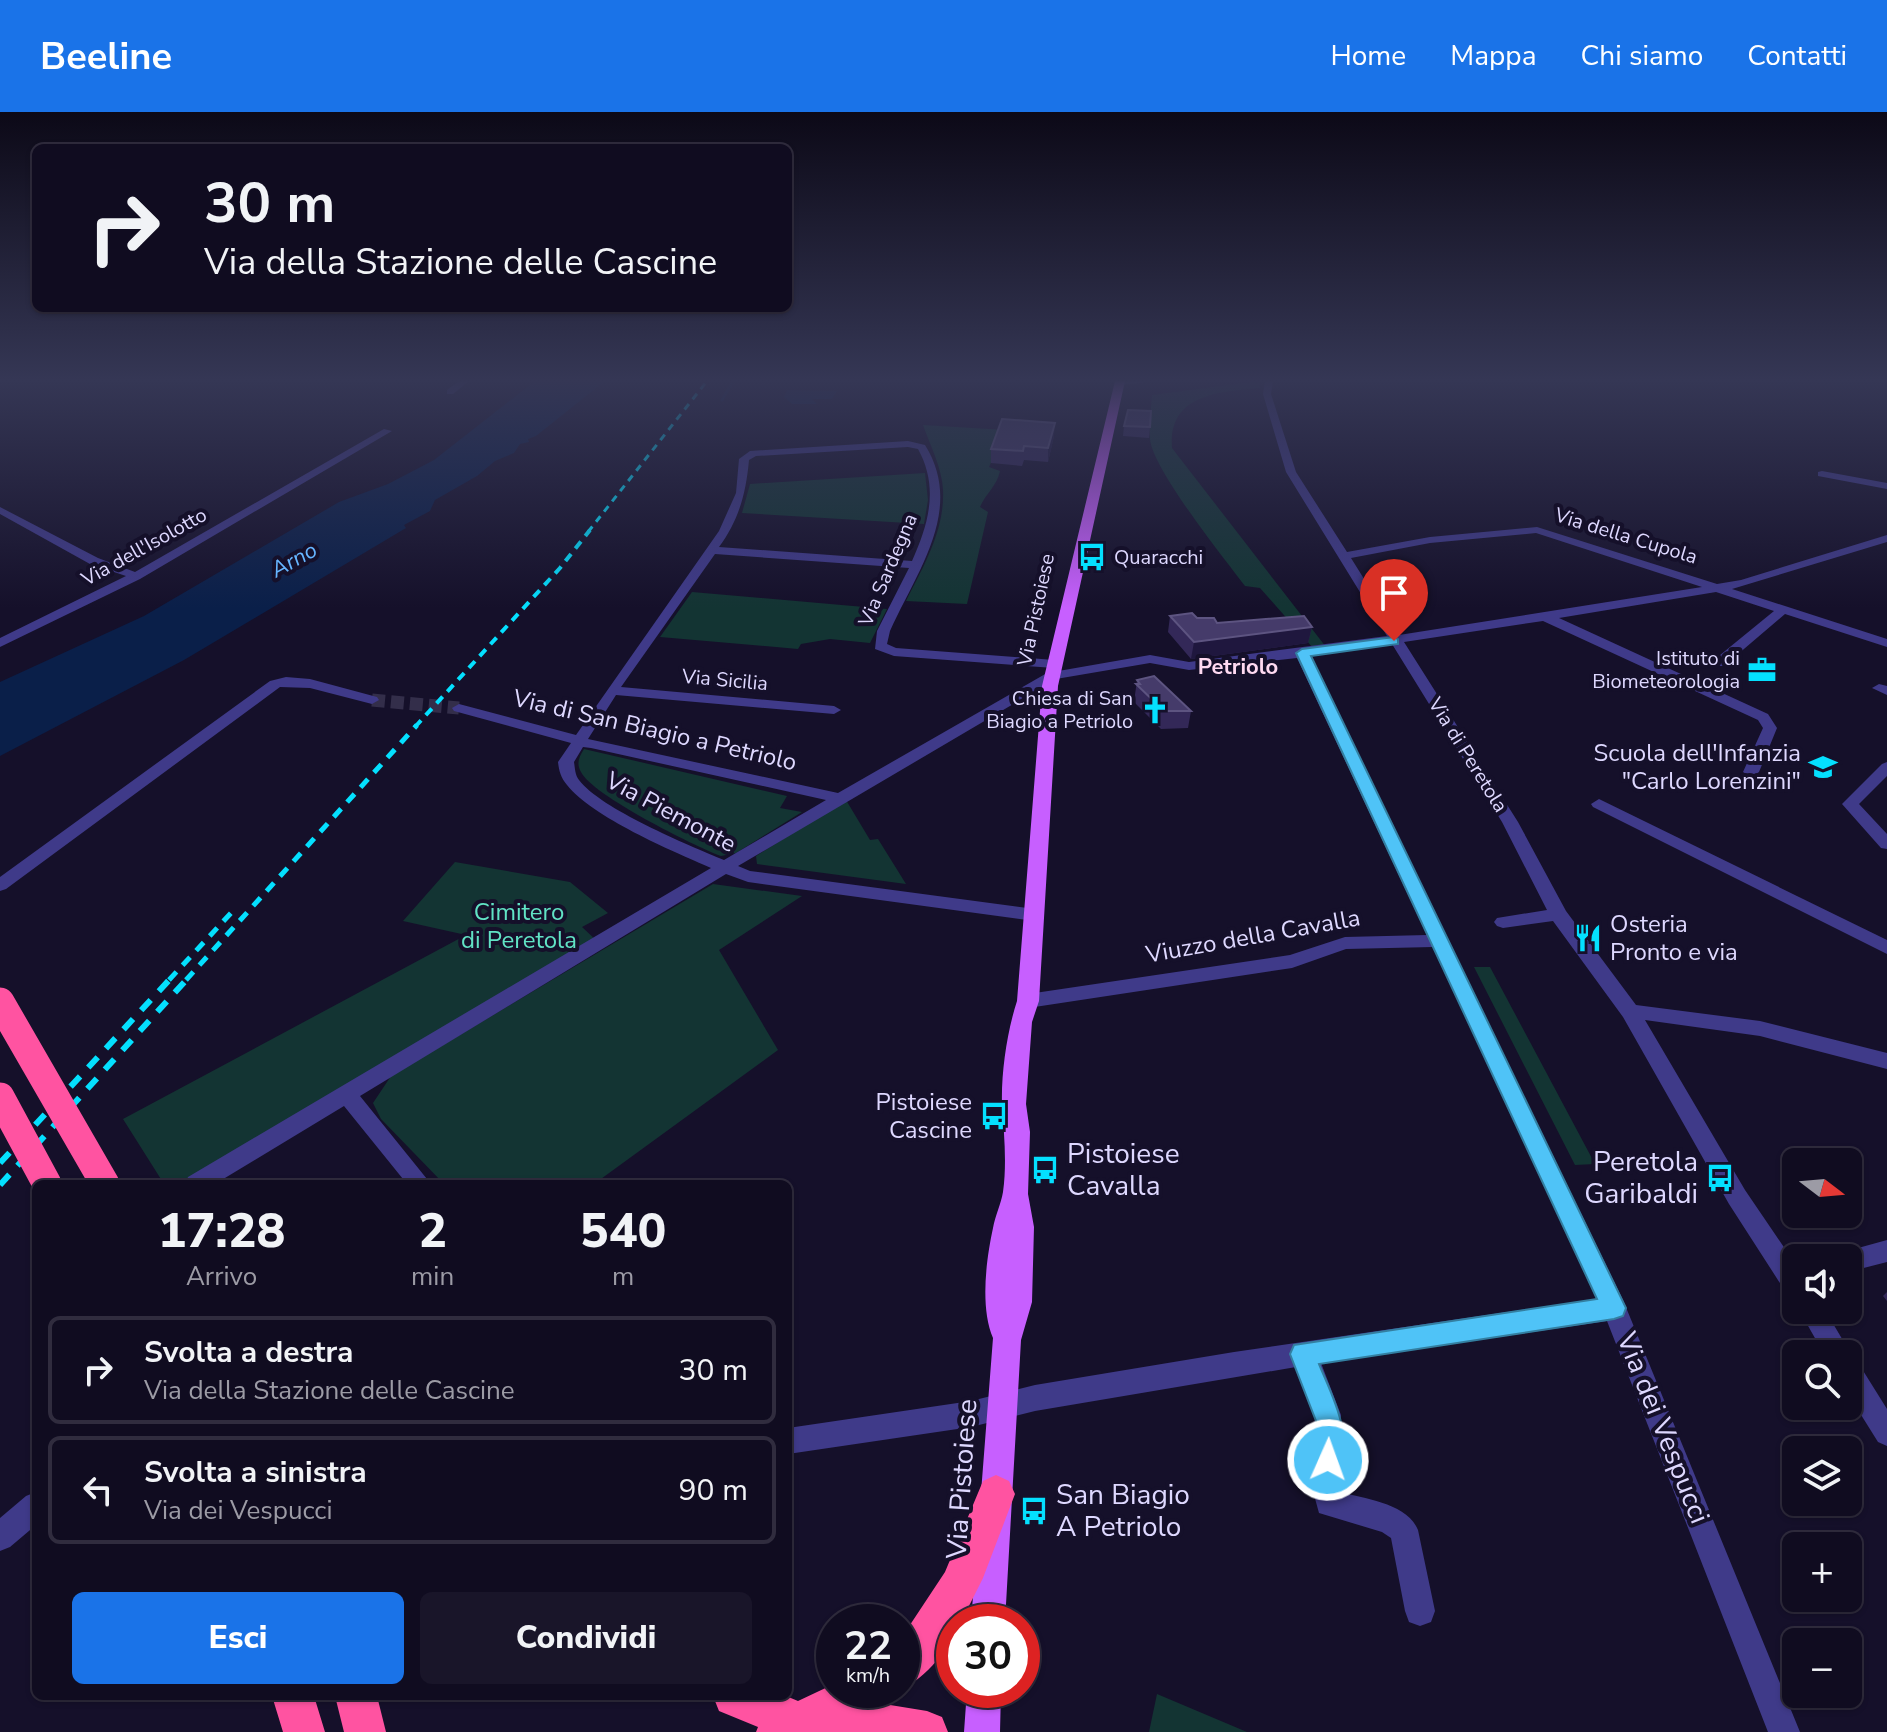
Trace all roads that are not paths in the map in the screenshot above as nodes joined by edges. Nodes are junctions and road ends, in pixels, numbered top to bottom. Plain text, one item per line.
1 (343, 457) edge
2 (747, 457) edge
3 (926, 457) edge
4 (1103, 457) edge
5 (1286, 457) edge
6 (1822, 474) dead end
7 (1887, 486) edge
8 (0, 510) edge
9 (1887, 538) edge
10 (713, 550) junction
11 (1345, 556) junction
12 (916, 565) junction
13 (136, 576) junction
14 (1720, 587) junction
15 (1784, 609) junction
16 (1548, 618) junction
17 (1396, 641) junction
18 (0, 643) edge
19 (1887, 643) edge
20 (1302, 653) junction
21 (1719, 663) dead end
22 (1053, 670) junction
23 (612, 690) junction
24 (372, 700) tunnel mouth
25 (459, 708) tunnel mouth
26 (834, 710) dead end
27 (577, 740) junction
28 (1887, 767) edge
29 (1751, 772) dead end
30 (840, 798) junction
31 (1599, 804) dead end
32 (1887, 844) edge
33 (724, 869) junction
34 (0, 885) edge
35 (1558, 914) junction
36 (1035, 915) junction
37 (1503, 922) dead end
38 (1439, 941) junction
39 (1887, 948) edge
40 (1028, 1001) junction
41 (0, 1002) edge
42 (1630, 1012) junction
43 (1887, 1061) edge
44 (347, 1095) junction
45 (0, 1097) edge
46 (45, 1180) edge
47 (103, 1180) edge
48 (203, 1180) edge
49 (417, 1180) edge
50 (1887, 1251) edge
51 (1862, 1257) edge
52 (1782, 1262) edge
53 (1614, 1308) junction
54 (1303, 1354) junction
55 (1862, 1393) edge
56 (1002, 1405) junction
57 (1887, 1433) edge
58 (792, 1440) edge
59 (996, 1494) junction
60 (32, 1509) edge
61 (0, 1537) edge
62 (989, 1604) edge
63 (1420, 1611) dead end
64 (920, 1647) edge
65 (294, 1700) edge
66 (357, 1700) edge
67 (741, 1700) edge
68 (830, 1708) edge
69 (983, 1708) edge
70 (789, 1727) edge
71 (304, 1732) edge
72 (365, 1732) edge
73 (927, 1732) edge
74 (982, 1732) edge
75 (1784, 1732) edge

1 - 13 street, Via dell'Isolotto
2 - 10 street, Via Piemonte
3 - 12 street, Via Sardegna
4 - 22 main road, Via Pistoiese
5 - 11 street, Via di Peretola
6 - 7 street
8 - 13 street
9 - 14 street
10 - 12 street
10 - 23 street, Via Piemonte
11 - 14 street, Via della Cupola
11 - 17 street, Via di Peretola
12 - 22 street, Via Sardegna
13 - 18 street, Via dell'Isolotto
14 - 15 street, Via della Cupola
14 - 16 street
15 - 19 street, Via della Cupola
15 - 21 street
16 - 17 street
16 - 29 street
17 - 20 street
17 - 35 street, Via di Peretola
20 - 22 street
20 - 38 street, Via dei Vespucci
22 - 30 street
22 - 36 main road, Via Pistoiese
23 - 26 street, Via Sicilia
23 - 27 street, Via Piemonte
24 - 34 street
25 - 27 street, Via di San Biagio a Petriolo
27 - 30 street, Via di San Biagio a Petriolo
27 - 33 street, Via Piemonte
28 - 32 street
30 - 33 street
31 - 39 street
33 - 36 street, Via Piemonte
33 - 44 street
35 - 37 street
35 - 42 street, Via di Peretola
36 - 40 main road, Via Pistoiese
38 - 40 street, Viuzzo della Cavalla
38 - 53 street, Via dei Vespucci
40 - 56 main road, Via Pistoiese
41 - 47 highway, bridge
42 - 43 street
42 - 52 street, Via di Peretola
44 - 48 street
44 - 49 street
45 - 46 highway, bridge
50 - 51 street
53 - 54 street
53 - 75 street, Via dei Vespucci
54 - 56 street
54 - 63 street
55 - 57 street
56 - 58 street
56 - 59 main road, Via Pistoiese
59 - 62 main road, Via Pistoiese
59 - 64 highway
60 - 61 street
65 - 71 highway
66 - 72 highway
67 - 70 highway
68 - 70 highway
69 - 74 main road
70 - 73 highway

